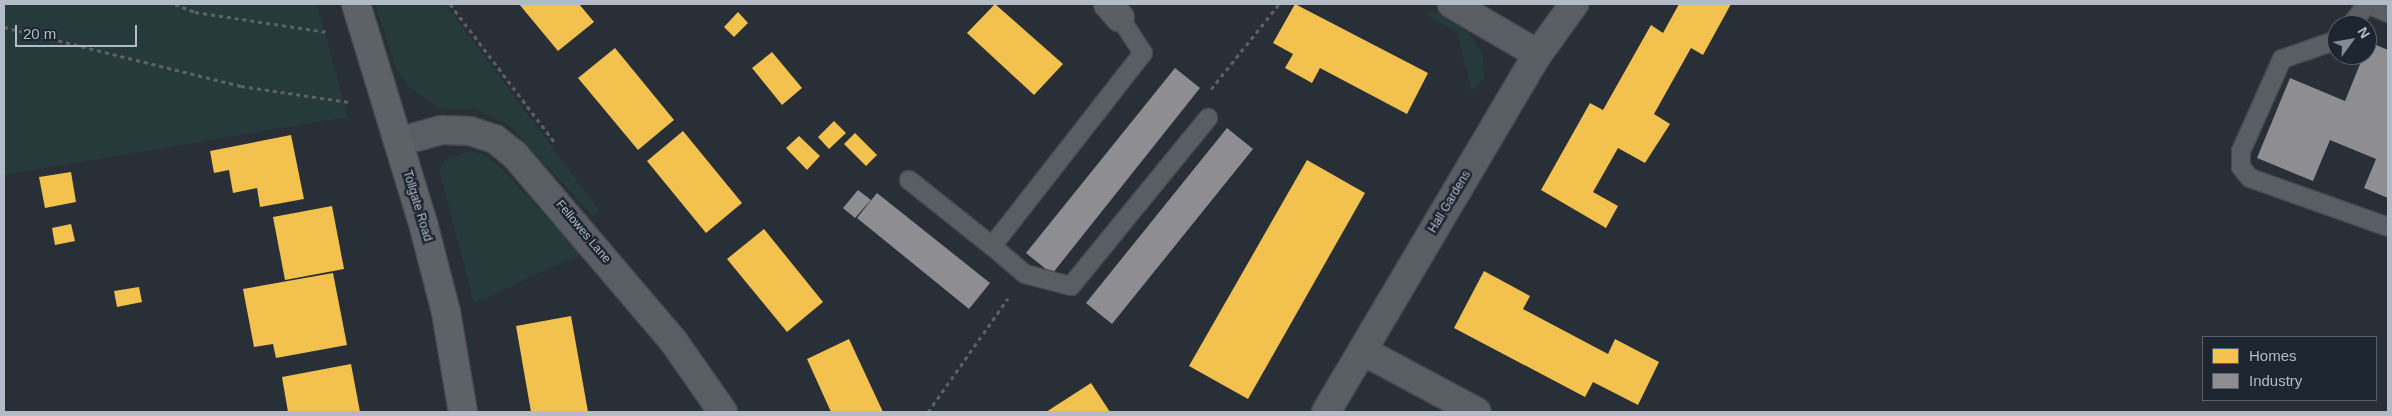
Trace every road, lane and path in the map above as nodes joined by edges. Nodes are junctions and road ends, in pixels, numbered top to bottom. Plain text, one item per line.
1 (175, 4) edge
2 (356, 4) edge
3 (450, 4) edge
4 (1279, 4) edge
5 (1452, 4) edge
6 (1574, 4) edge
7 (2367, 4) edge
8 (1114, 11) edge
9 (2388, 13) edge
10 (2359, 15) edge
11 (4, 27) edge
12 (367, 38) junction
13 (2327, 43) edge
14 (1538, 54) junction
15 (384, 98) junction
16 (1208, 118) joint
17 (398, 142) junction
18 (562, 152) dead end
19 (909, 180) dead end
20 (2388, 227) edge
21 (992, 246) junction
22 (1025, 274) junction
23 (1362, 351) junction
24 (463, 412) edge
25 (723, 412) edge
26 (928, 412) edge
27 (1326, 412) edge
28 (1477, 412) edge

1 - 12 path
2 - 12 street, Tollgate Road
3 - 18 path
4 - 16 path
5 - 14 street
6 - 14 street, Hall Gardens
7 - 9 lane
7 - 10 lane
8 - 21 lane
11 - 15 path
12 - 15 street, Tollgate Road
13 - 20 lane
14 - 23 street, Hall Gardens
15 - 17 street, Tollgate Road
16 - 22 lane
17 - 24 street, Tollgate Road
17 - 25 street, Fellowes Lane
19 - 21 lane
21 - 22 lane
22 - 26 path
23 - 27 street, Hall Gardens
23 - 28 street

